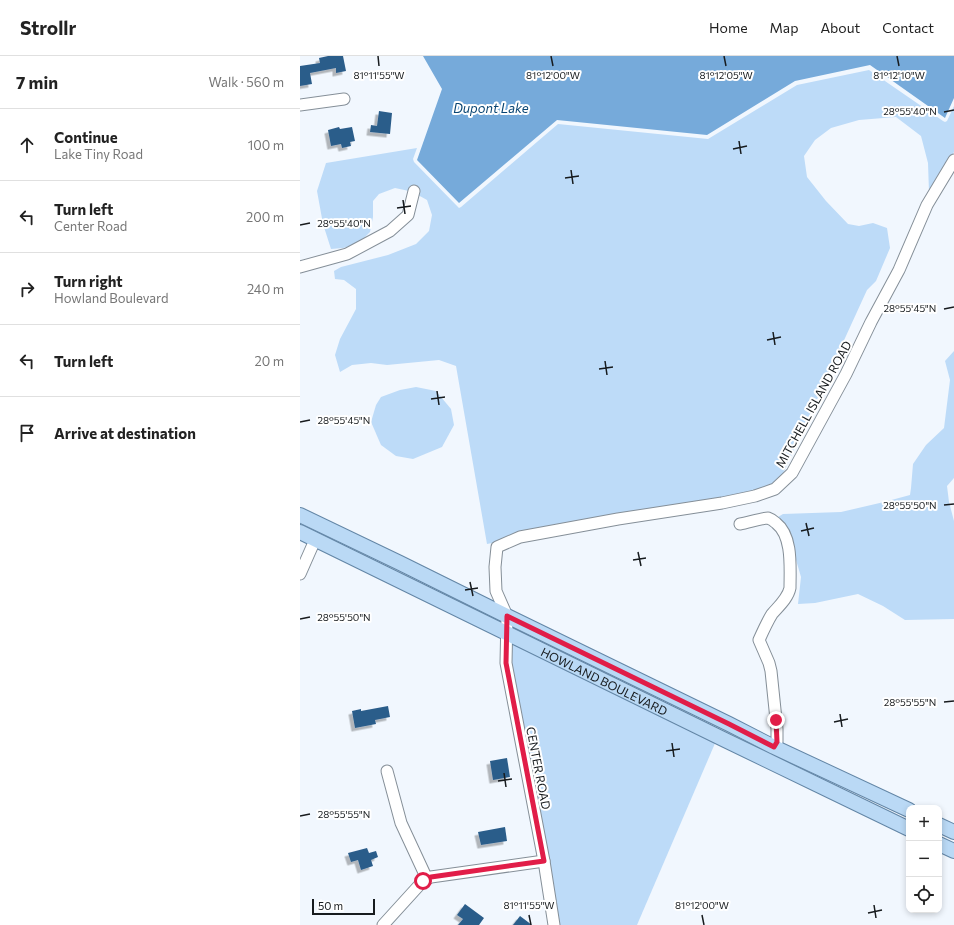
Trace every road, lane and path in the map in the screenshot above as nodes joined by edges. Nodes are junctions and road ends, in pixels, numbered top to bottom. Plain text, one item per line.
1 (344, 99) dead end
2 (300, 106) edge
3 (954, 160) edge
4 (414, 191) dead end
5 (300, 267) edge
6 (300, 515) edge
7 (740, 524) dead end
8 (300, 532) edge
9 (315, 540) junction
10 (300, 574) edge
11 (507, 616) junction
12 (506, 634) junction
13 (774, 747) junction
14 (387, 771) dead end
15 (906, 809) edge
16 (942, 826) edge
17 (906, 827) edge
18 (954, 832) edge
19 (942, 837) edge
20 (954, 843) edge
21 (942, 845) edge
22 (954, 851) edge
23 (544, 861) junction
24 (427, 879) junction
25 (383, 925) edge
26 (554, 925) edge

1 - 2 street
3 - 11 street, MITCHELL ISLAND ROAD
4 - 5 street
6 - 11 main road, HOWLAND BOULEVARD
7 - 13 street
8 - 9 main road, HOWLAND BOULEVARD
9 - 10 street
9 - 12 main road, HOWLAND BOULEVARD
11 - 12 street, CENTER ROAD
11 - 13 main road, HOWLAND BOULEVARD
12 - 17 main road, HOWLAND BOULEVARD
12 - 23 street, CENTER ROAD
13 - 15 main road, HOWLAND BOULEVARD
14 - 24 street
16 - 18 main road
19 - 20 main road
21 - 22 main road
23 - 24 street
23 - 26 street, CENTER ROAD
24 - 25 street

